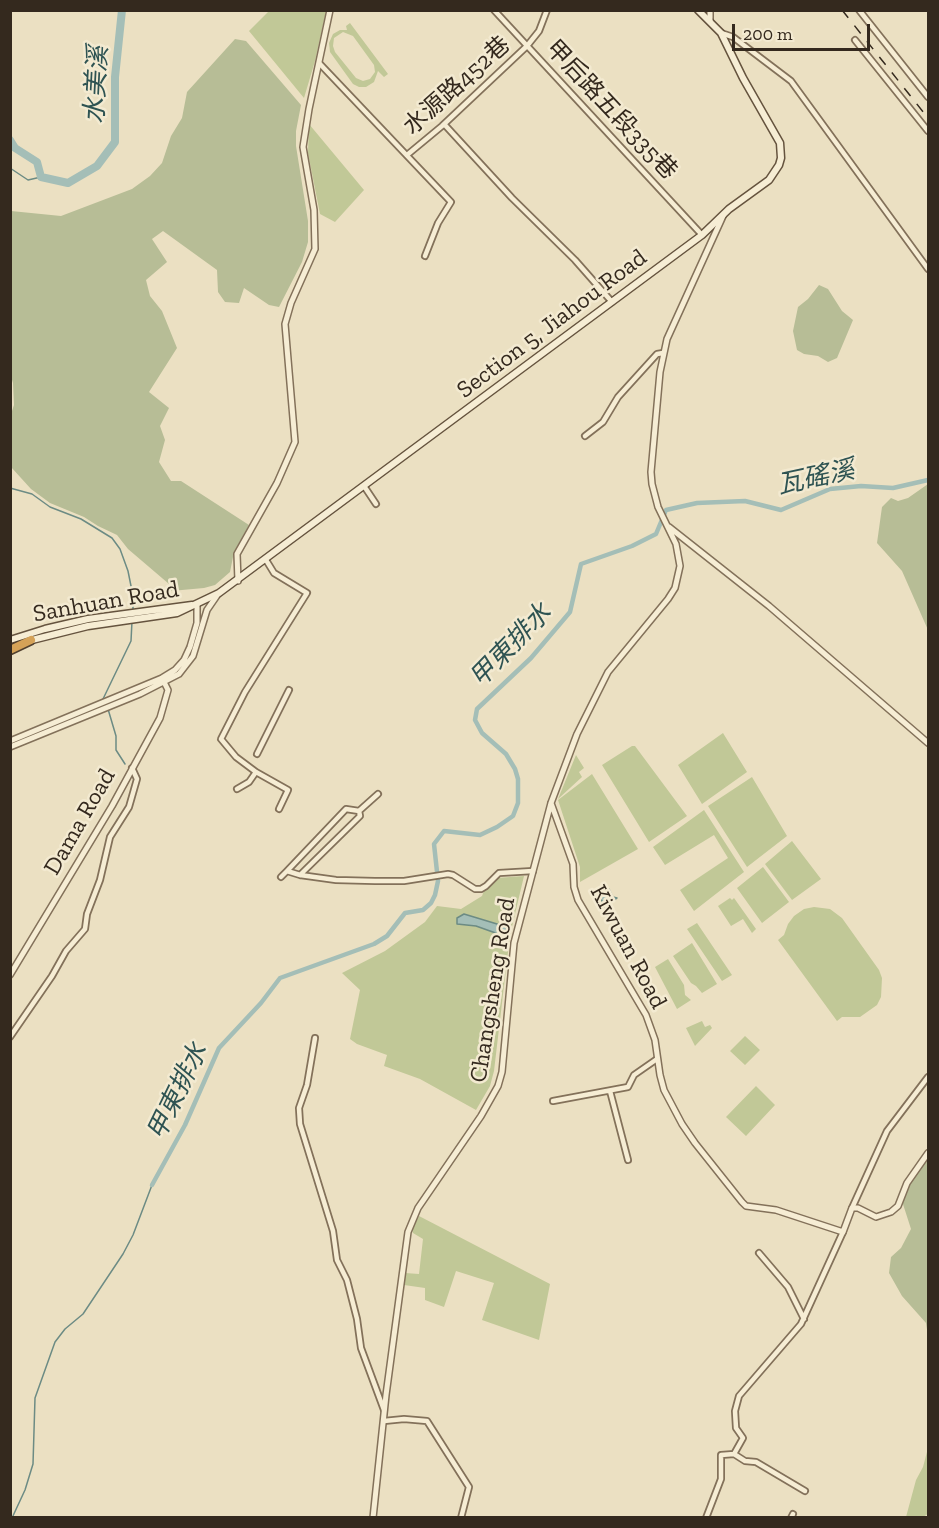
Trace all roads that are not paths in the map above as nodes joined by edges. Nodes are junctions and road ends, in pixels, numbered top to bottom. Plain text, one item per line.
1 (330, 10) edge
2 (494, 10) edge
3 (547, 10) edge
4 (698, 10) edge
5 (710, 10) edge
6 (859, 10) edge
7 (710, 21) junction
8 (721, 33) junction
9 (855, 40) dead end
10 (527, 46) junction
11 (320, 64) junction
12 (928, 97) edge
13 (444, 123) junction
14 (928, 130) edge
15 (407, 155) junction
16 (724, 214) junction
17 (702, 235) junction
18 (707, 249) junction
19 (425, 256) dead end
20 (928, 269) edge
21 (612, 302) junction
22 (663, 353) junction
23 (585, 436) dead end
24 (364, 486) junction
25 (376, 504) dead end
26 (667, 523) junction
27 (688, 541) junction
28 (676, 544) junction
29 (266, 560) junction
30 (238, 581) junction
31 (219, 593) junction
32 (197, 604) junction
33 (182, 609) junction
34 (202, 623) junction
35 (10, 640) edge
36 (31, 640) joint
37 (10, 648) edge
38 (163, 681) junction
39 (289, 690) dead end
40 (10, 741) edge
41 (928, 743) edge
42 (10, 747) edge
43 (257, 754) dead end
44 (132, 768) junction
45 (256, 772) junction
46 (237, 789) dead end
47 (378, 794) dead end
48 (551, 803) junction
49 (279, 808) dead end
50 (359, 811) junction
51 (287, 871) junction
52 (533, 871) junction
53 (300, 875) junction
54 (281, 877) dead end
55 (10, 975) edge
56 (10, 1037) edge
57 (315, 1038) dead end
58 (657, 1059) junction
59 (928, 1077) edge
60 (610, 1091) junction
61 (553, 1101) dead end
62 (928, 1153) edge
63 (628, 1160) dead end
64 (852, 1208) junction
65 (843, 1232) junction
66 (759, 1253) dead end
67 (804, 1319) junction
68 (385, 1411) junction
69 (384, 1421) junction
70 (734, 1454) junction
71 (805, 1491) dead end
72 (373, 1518) edge
73 (460, 1518) edge
74 (706, 1518) edge

1 - 11 street
2 - 10 street, 甲后路五段335巷
3 - 10 street, 水源路452巷
4 - 7 main road, Section 5, Jiahou Road
5 - 7 street
6 - 12 street
7 - 8 main road, Section 5, Jiahou Road
8 - 16 main road, Section 5, Jiahou Road
8 - 20 street
9 - 14 street
10 - 13 street, 水源路452巷
10 - 17 street, 甲后路五段335巷
11 - 15 street
11 - 30 street
13 - 15 street, 水源路452巷
13 - 21 street
15 - 19 street
16 - 17 main road, Section 5, Jiahou Road
16 - 18 street
17 - 18 street
17 - 21 main road, Section 5, Jiahou Road
18 - 22 street, Changsheng Road
21 - 24 main road, Section 5, Jiahou Road
22 - 23 street
22 - 26 street, Changsheng Road
24 - 25 street
24 - 29 main road, Section 5, Jiahou Road
26 - 27 street
26 - 28 street, Changsheng Road
27 - 28 street
27 - 41 street
28 - 48 street, Changsheng Road
29 - 30 main road, Section 5, Jiahou Road
29 - 45 street
30 - 31 main road, Section 5, Jiahou Road
31 - 32 main road, Section 5, Jiahou Road
31 - 34 street
32 - 33 main road, Sanhuan Road
32 - 34 street
32 - 38 street
33 - 35 main road, Sanhuan Road
33 - 36 main road, Sanhuan Road
34 - 38 street
36 - 37 highway
38 - 40 street
38 - 42 street
38 - 44 street, Dama Road
39 - 43 street
44 - 55 street, Dama Road
44 - 56 street
45 - 46 street
45 - 49 street
47 - 50 street
48 - 52 street, Changsheng Road
48 - 58 street, Kiwuan Road
50 - 51 street
50 - 53 street
51 - 53 street
51 - 54 street
52 - 53 street
52 - 68 street, Changsheng Road
57 - 68 street
58 - 60 street
58 - 65 street, Kiwuan Road
59 - 64 street
60 - 61 street
60 - 63 street
62 - 64 street
64 - 65 street
65 - 67 street
66 - 67 street
67 - 70 street
68 - 69 street, Changsheng Road
69 - 72 street, Changsheng Road
69 - 73 street
70 - 71 street
70 - 74 street

